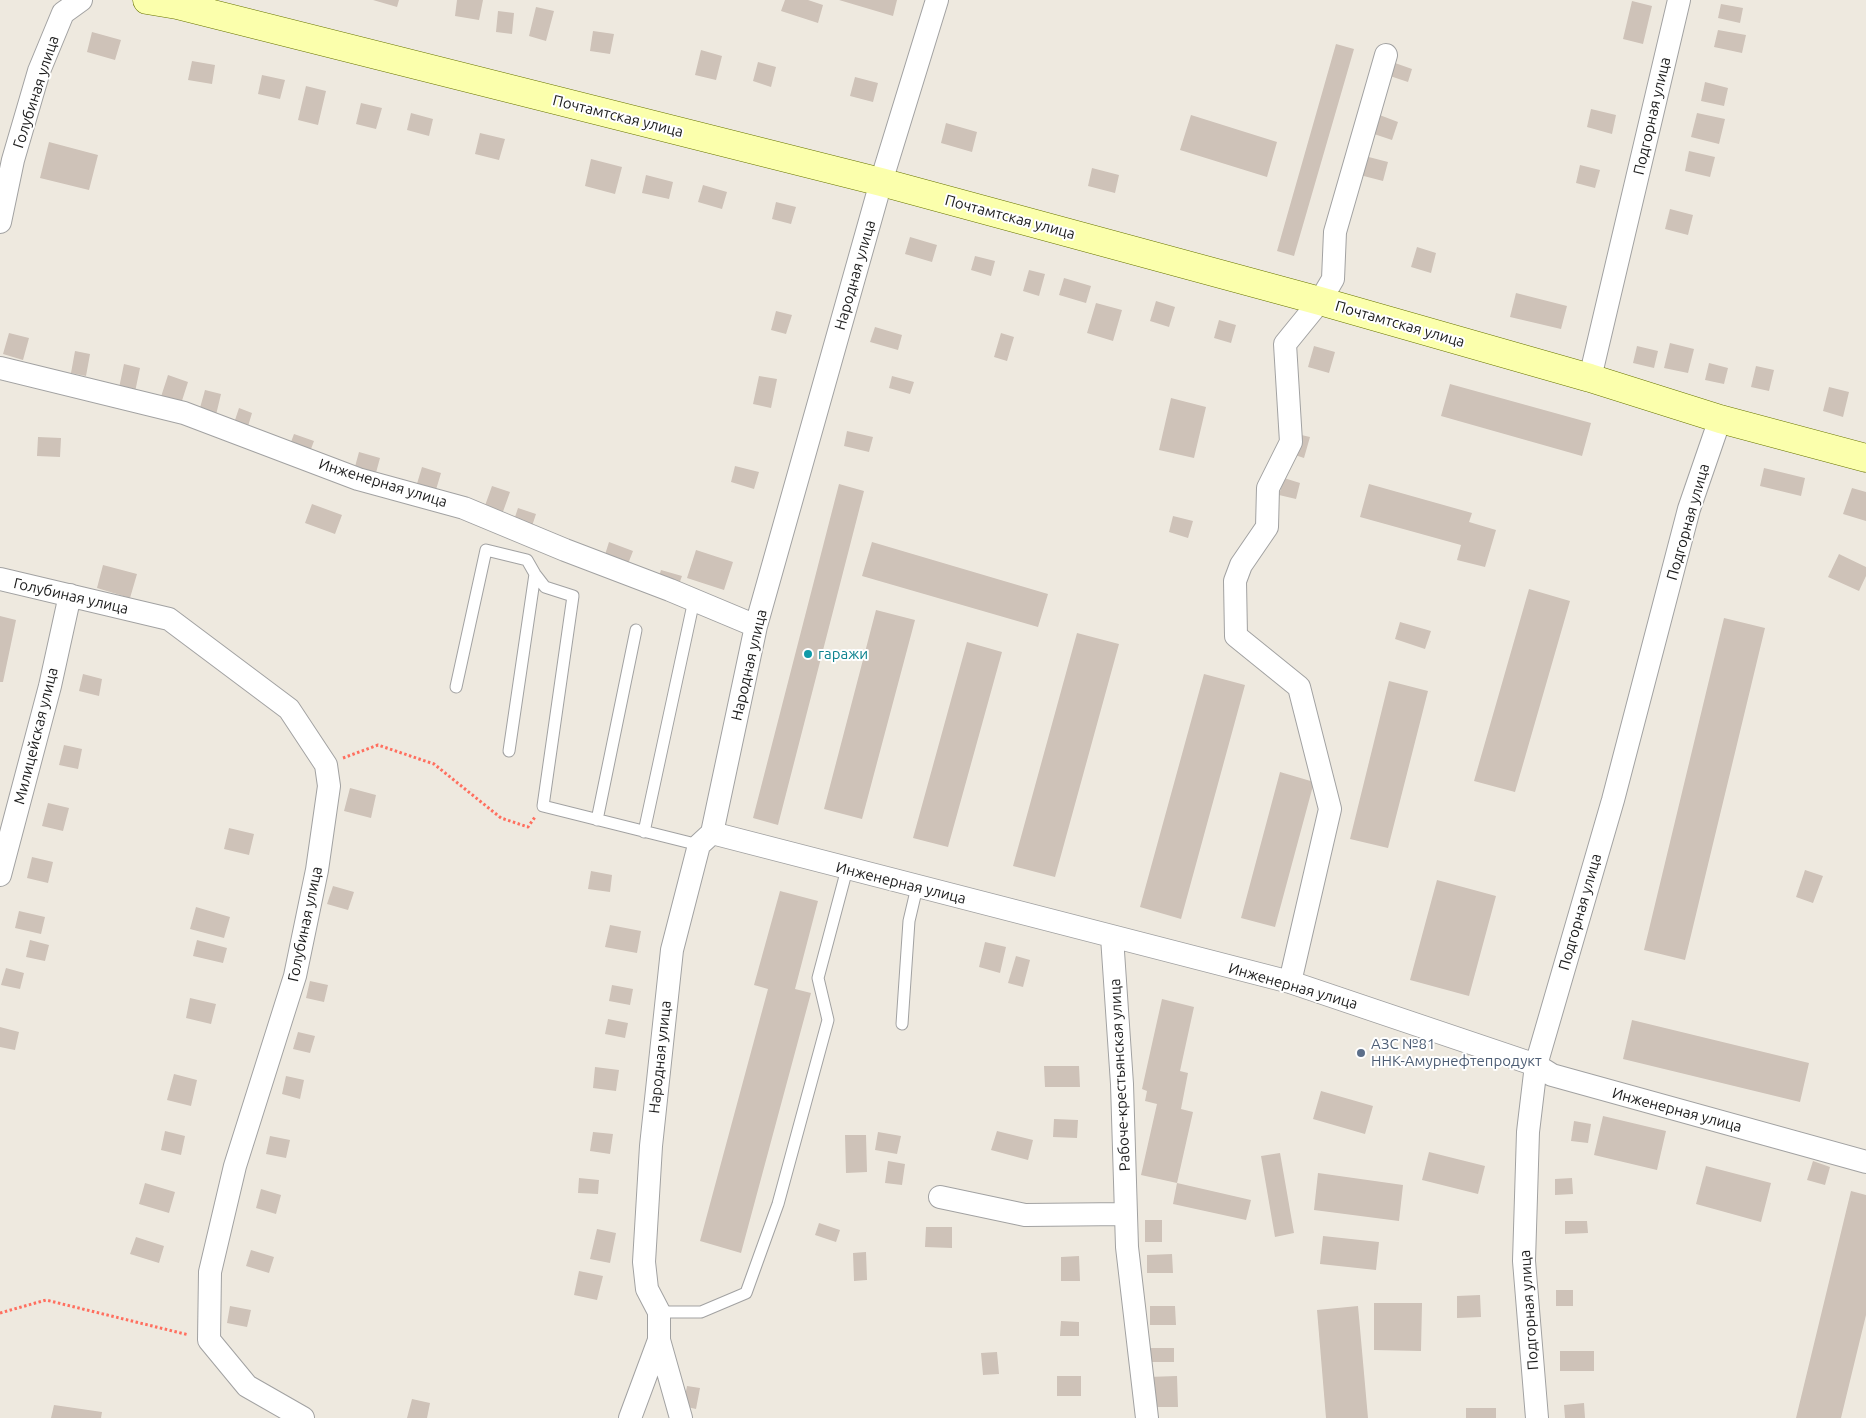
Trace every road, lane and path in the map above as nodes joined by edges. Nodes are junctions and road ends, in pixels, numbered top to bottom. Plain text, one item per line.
1 (81, 0) edge
2 (147, 0) edge
3 (937, 0) edge
4 (1679, 0) edge
5 (1386, 55) dead end
6 (880, 182) junction
7 (0, 222) edge
8 (1320, 301) junction
9 (0, 368) edge
10 (1590, 378) junction
11 (1720, 419) junction
12 (1866, 458) edge
13 (534, 574) junction
14 (0, 579) edge
15 (70, 596) junction
16 (694, 600) junction
17 (756, 626) junction
18 (636, 630) dead end
19 (456, 687) dead end
20 (509, 751) dead end
21 (326, 765) junction
22 (543, 806) junction
23 (597, 820) junction
24 (644, 832) junction
25 (706, 839) junction
26 (847, 869) junction
27 (0, 875) edge
28 (917, 887) junction
29 (1112, 937) junction
30 (1290, 982) junction
31 (902, 1024) dead end
32 (1536, 1065) junction
33 (1866, 1162) edge
34 (940, 1197) dead end
35 (1126, 1214) junction
36 (659, 1312) junction
37 (0, 1313) edge
38 (209, 1340) junction
39 (659, 1340) junction
40 (303, 1418) edge
41 (630, 1418) edge
42 (681, 1418) edge
43 (1147, 1418) edge
44 (1537, 1418) edge

1 - 7 street, Голубиная улица
2 - 6 street, Почтамтская улица
3 - 6 street, Народная улица
4 - 10 street, Подгорная улица
5 - 8 street
6 - 8 street, Почтамтская улица
6 - 17 street, Народная улица
8 - 10 street, Почтамтская улица
8 - 30 street
9 - 16 street, Инженерная улица
10 - 11 street, Почтамтская улица
11 - 12 street, Почтамтская улица
11 - 32 street, Подгорная улица
13 - 19 lane
13 - 20 lane
13 - 22 lane
14 - 15 street, Голубиная улица
15 - 21 street, Голубиная улица
15 - 27 street, Милицейская улица
16 - 17 street, Инженерная улица
16 - 24 lane
17 - 25 street, Народная улица
18 - 23 lane
21 - 22 path
21 - 38 street, Голубиная улица
22 - 23 lane
23 - 24 lane
24 - 25 lane
25 - 26 street, Инженерная улица
25 - 36 street, Народная улица
26 - 28 street, Инженерная улица
26 - 36 lane
28 - 29 street, Инженерная улица
28 - 31 lane
29 - 30 street, Инженерная улица
29 - 35 street, Рабоче-крестьянская улица
30 - 32 street, Инженерная улица
32 - 33 street, Инженерная улица
32 - 44 street, Подгорная улица
34 - 35 street
35 - 43 street, Рабоче-крестьянская улица
36 - 39 street, Народная улица
37 - 38 path
38 - 40 street
39 - 41 street, Народная улица
39 - 42 street, Народная улица

